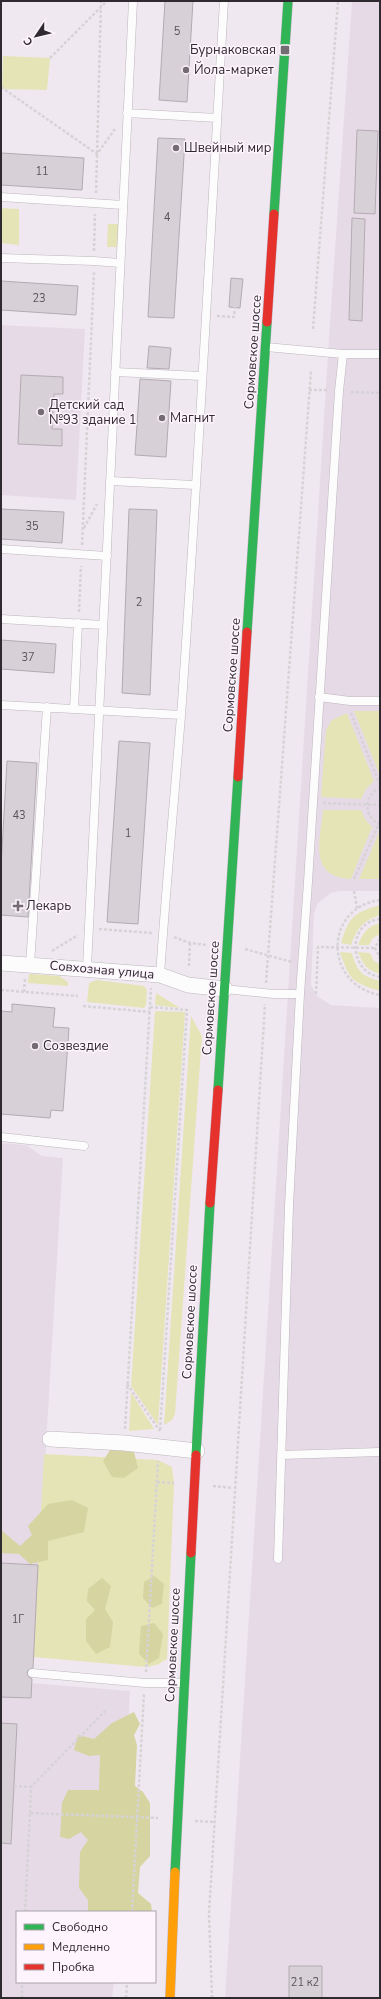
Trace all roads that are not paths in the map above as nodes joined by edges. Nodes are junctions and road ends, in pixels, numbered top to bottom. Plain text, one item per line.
1 (133, 1) edge
2 (224, 1) edge
3 (288, 1) edge
4 (127, 112) junction
5 (217, 118) junction
6 (1, 197) edge
7 (123, 205) junction
8 (1, 258) edge
9 (120, 263) junction
10 (266, 347) junction
11 (343, 354) junction
12 (380, 354) edge
13 (115, 372) junction
14 (201, 376) junction
15 (110, 481) junction
16 (195, 485) junction
17 (1, 549) edge
18 (107, 556) junction
19 (1, 619) edge
20 (78, 623) junction
21 (103, 625) junction
22 (319, 697) junction
23 (380, 701) edge
24 (1, 705) edge
25 (47, 707) junction
26 (74, 709) junction
27 (99, 710) junction
28 (181, 715) junction
29 (1, 963) edge
30 (87, 968) junction
31 (28, 969) junction
32 (155, 974) junction
33 (225, 989) junction
34 (300, 994) junction
35 (1, 1137) edge
36 (84, 1146) dead end
37 (50, 1439) dead end
38 (197, 1451) junction
39 (380, 1452) edge
40 (281, 1455) junction
41 (278, 1559) dead end
42 (32, 1673) dead end
43 (184, 1683) junction
44 (170, 1998) edge

1 - 4 lane
2 - 5 lane
3 - 10 main road, Сормовское шоссе
4 - 5 lane
4 - 7 lane
5 - 14 lane
6 - 7 lane
7 - 9 lane
8 - 9 lane
9 - 13 lane
10 - 11 lane
10 - 33 main road, Сормовское шоссе
11 - 12 lane
11 - 22 lane
13 - 14 lane
13 - 15 lane
14 - 16 lane
15 - 16 lane
15 - 18 lane
16 - 28 lane
17 - 18 lane
18 - 21 lane
19 - 20 lane
20 - 21 lane
20 - 26 lane
21 - 27 lane
22 - 23 lane
22 - 34 lane
24 - 25 lane
25 - 26 lane
25 - 31 lane
26 - 27 lane
27 - 28 lane
27 - 30 lane
28 - 32 lane
29 - 31 street, Совхозная улица
30 - 31 street, Совхозная улица
30 - 32 street, Совхозная улица
32 - 33 street, Совхозная улица
33 - 34 lane
33 - 38 main road, Сормовское шоссе
34 - 40 lane
35 - 36 lane
37 - 38 street
38 - 43 main road, Сормовское шоссе
39 - 40 lane
40 - 41 lane
42 - 43 lane
43 - 44 main road, Сормовское шоссе

